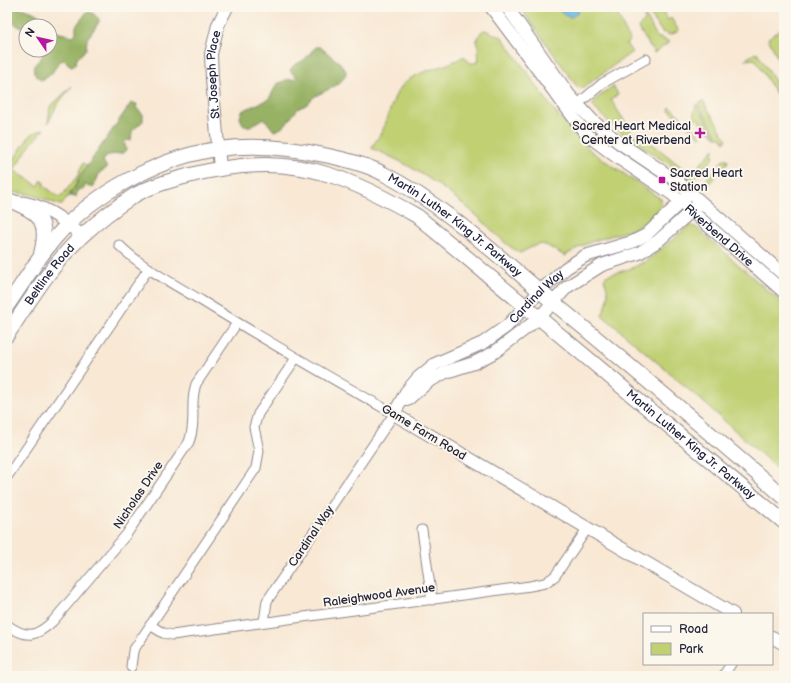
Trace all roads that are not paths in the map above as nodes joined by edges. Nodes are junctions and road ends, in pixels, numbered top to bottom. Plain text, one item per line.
1 (227, 7) edge
2 (491, 7) edge
3 (507, 7) edge
4 (646, 58) dead end
5 (573, 108) junction
6 (219, 148) junction
7 (220, 168) junction
8 (691, 193) junction
9 (9, 201) edge
10 (701, 201) junction
11 (681, 202) junction
12 (691, 211) junction
13 (68, 223) junction
14 (82, 236) junction
15 (119, 245) dead end
16 (40, 258) junction
17 (149, 268) junction
18 (784, 275) edge
19 (540, 292) junction
20 (784, 292) edge
21 (552, 302) junction
22 (7, 306) edge
23 (525, 307) junction
24 (538, 319) junction
25 (237, 323) junction
26 (7, 335) edge
27 (296, 358) junction
28 (394, 414) junction
29 (7, 477) edge
30 (784, 497) edge
31 (784, 522) edge
32 (587, 528) junction
33 (422, 530) dead end
34 (432, 600) junction
35 (731, 613) edge
36 (264, 622) junction
37 (7, 625) edge
38 (150, 625) junction
39 (773, 638) edge
40 (784, 644) edge
41 (730, 665) edge
42 (131, 667) dead end
43 (722, 676) edge

1 - 6 street, St. Joseph Place
2 - 5 street, Riverbend Drive
3 - 5 street, Riverbend Drive
4 - 5 street
5 - 8 street, Riverbend Drive
5 - 11 street, Riverbend Drive
6 - 7 street, St. Joseph Place
6 - 13 main road, Martin Luther King Jr. Parkway
6 - 19 main road, Martin Luther King Jr. Parkway
7 - 14 main road, Martin Luther King Jr. Parkway
7 - 23 main road, Martin Luther King Jr. Parkway
8 - 10 street, Riverbend Drive
8 - 11 street, Cardinal Way
9 - 13 street
9 - 16 main road
10 - 12 street, Cardinal Way
10 - 18 street, Riverbend Drive
11 - 12 street, Riverbend Drive
11 - 19 street, Cardinal Way
12 - 20 street, Riverbend Drive
12 - 21 street, Cardinal Way
13 - 14 street
13 - 16 main road, Beltline Road
14 - 26 main road, Beltline Road
15 - 17 street, Game Farm Road
16 - 22 main road, Beltline Road
17 - 25 street, Game Farm Road
17 - 29 street
19 - 21 main road, Martin Luther King Jr. Parkway
19 - 23 street, Cardinal Way
21 - 24 street, Cardinal Way
21 - 30 main road, Martin Luther King Jr. Parkway
23 - 24 main road, Martin Luther King Jr. Parkway
23 - 28 street, Cardinal Way
24 - 28 street, Cardinal Way
24 - 31 main road, Martin Luther King Jr. Parkway
25 - 27 street, Game Farm Road
25 - 37 street, Nicholas Drive
27 - 28 street, Game Farm Road
27 - 38 street
28 - 32 street, Game Farm Road
28 - 36 street, Cardinal Way
32 - 34 street, Raleighwood Avenue
32 - 35 street, Game Farm Road
33 - 34 street
34 - 36 street, Raleighwood Avenue
36 - 38 street, Raleighwood Avenue
38 - 42 street
39 - 40 street
41 - 43 street

